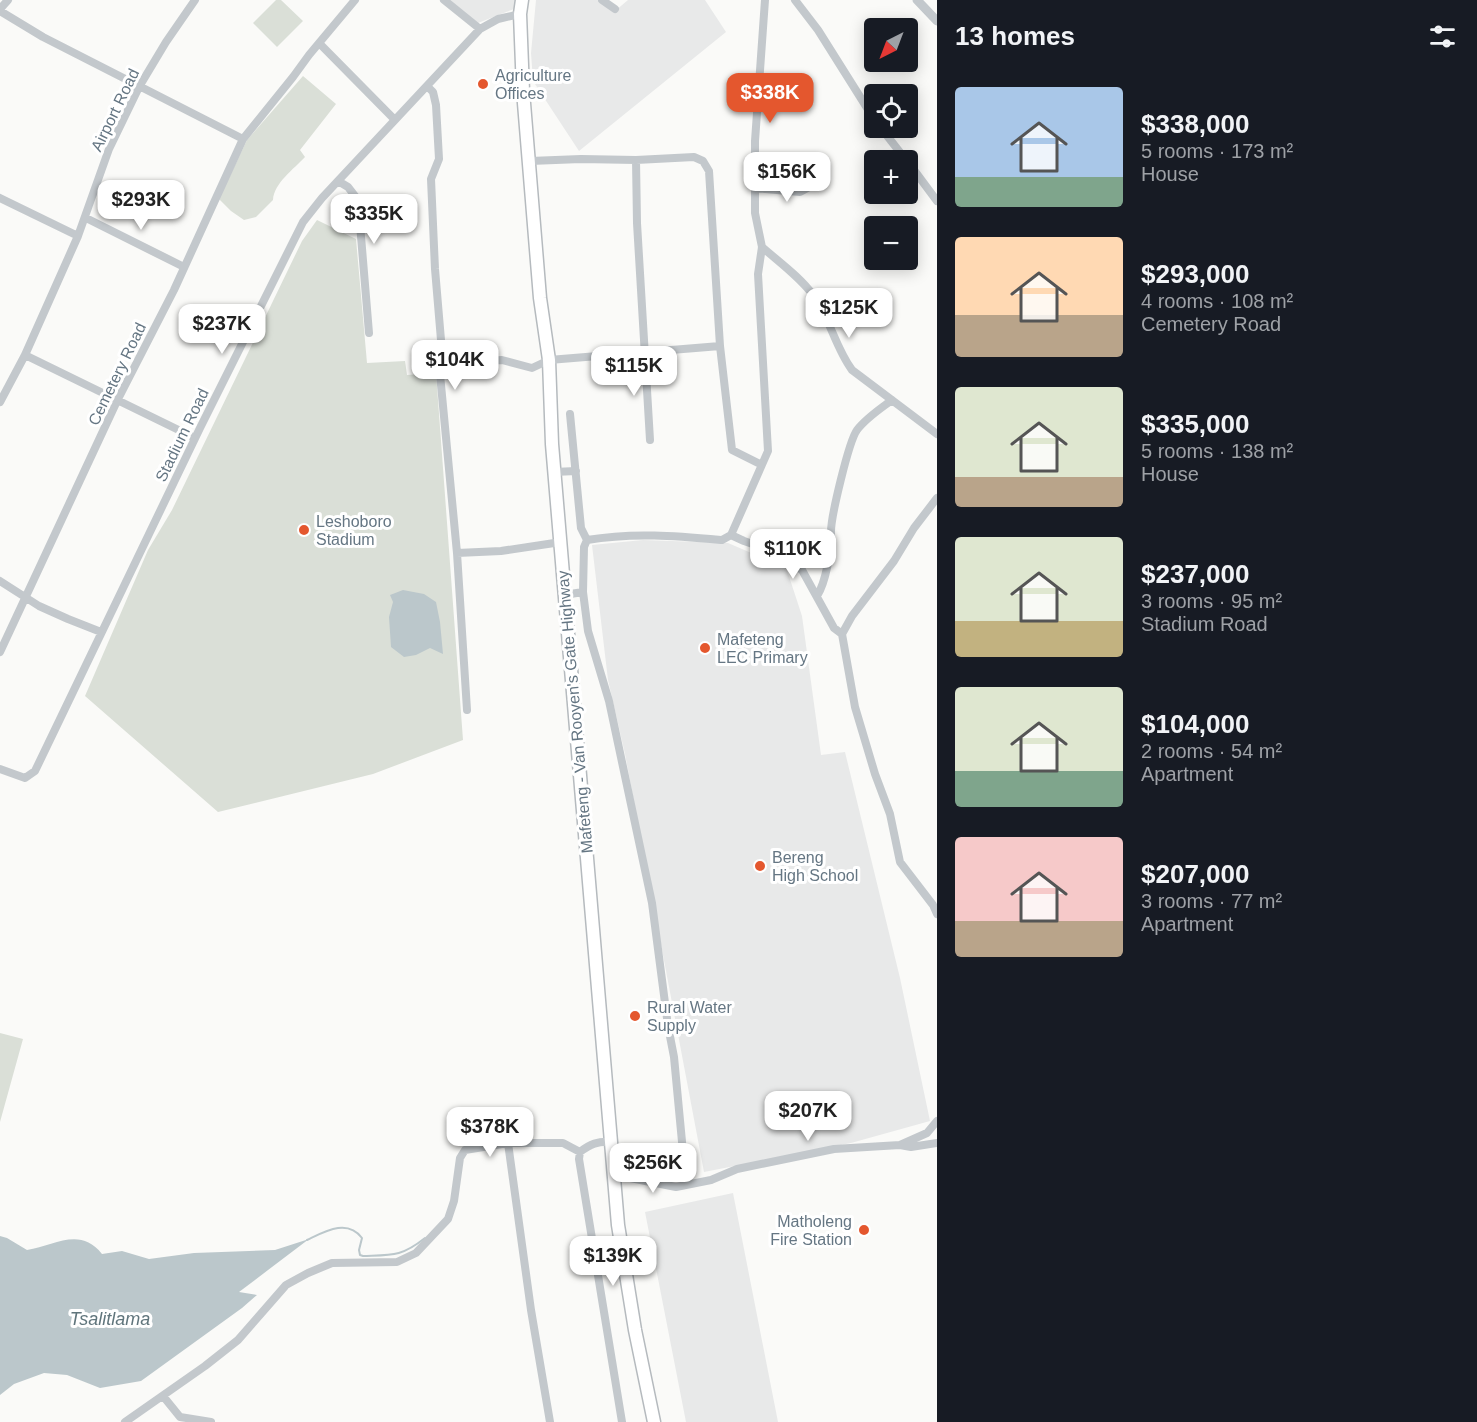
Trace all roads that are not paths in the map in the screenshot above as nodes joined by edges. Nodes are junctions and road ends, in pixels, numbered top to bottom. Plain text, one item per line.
1 (195, 0) edge
2 (355, 0) edge
3 (444, 0) edge
4 (522, 0) edge
5 (602, 0) edge
6 (765, 0) edge
7 (795, 0) edge
8 (917, 0) edge
9 (2, 5) edge
10 (615, 9) dead end
11 (520, 14) junction
12 (937, 21) edge
13 (480, 29) junction
14 (319, 43) junction
15 (139, 87) junction
16 (428, 87) junction
17 (864, 103) edge
18 (395, 120) junction
19 (889, 138) edge
20 (243, 139) junction
21 (898, 150) edge
22 (636, 160) junction
23 (530, 161) junction
24 (918, 176) edge
25 (338, 181) junction
26 (813, 185) dead end
27 (755, 188) junction
28 (0, 198) edge
29 (937, 201) edge
30 (86, 218) junction
31 (78, 236) junction
32 (762, 247) junction
33 (184, 267) junction
34 (369, 333) dead end
35 (720, 346) junction
36 (644, 351) junction
37 (25, 355) junction
38 (549, 360) junction
39 (439, 364) junction
40 (892, 400) junction
41 (117, 401) junction
42 (0, 402) edge
43 (570, 414) dead end
44 (937, 434) edge
45 (195, 438) junction
46 (650, 440) dead end
47 (760, 464) junction
48 (576, 471) junction
49 (554, 472) junction
50 (937, 498) edge
51 (730, 535) junction
52 (587, 540) junction
53 (561, 542) junction
54 (457, 553) junction
55 (0, 581) edge
56 (583, 592) junction
57 (564, 595) junction
58 (817, 596) junction
59 (25, 598) junction
60 (101, 632) junction
61 (842, 634) junction
62 (0, 652) edge
63 (467, 710) dead end
64 (0, 769) edge
65 (937, 914) edge
66 (937, 1121) edge
67 (611, 1142) junction
68 (508, 1143) junction
69 (937, 1143) edge
70 (900, 1145) junction
71 (580, 1152) junction
72 (615, 1175) junction
73 (686, 1184) junction
74 (163, 1396) junction
75 (550, 1421) edge
76 (125, 1422) edge
77 (212, 1422) edge
78 (540, 1422) edge
79 (622, 1422) edge
80 (654, 1422) edge

1 - 15 street, Airport Road
2 - 14 street, Cemetery Road
3 - 13 street
4 - 11 main road, Mafeteng - Van Rooyen's Gate Highway
5 - 10 street
6 - 27 street
7 - 17 street
8 - 12 street
9 - 15 street
11 - 13 street, Stadium Road
11 - 23 main road, Mafeteng - Van Rooyen's Gate Highway
13 - 16 street, Stadium Road
14 - 18 street
14 - 20 street, Cemetery Road
15 - 20 street
15 - 30 street, Airport Road
16 - 18 street, Stadium Road
16 - 39 street
18 - 25 street, Stadium Road
19 - 21 street
20 - 33 street, Cemetery Road
22 - 23 street
22 - 35 street
22 - 36 street
23 - 38 main road, Mafeteng - Van Rooyen's Gate Highway
24 - 29 street
25 - 34 street
25 - 45 street, Stadium Road
26 - 27 street
27 - 32 street
28 - 31 street
30 - 31 street, Airport Road
30 - 33 street
31 - 37 street, Airport Road
32 - 40 street
32 - 47 street
33 - 41 street, Cemetery Road
35 - 36 street
35 - 47 street
36 - 38 street
36 - 46 street
37 - 41 street
37 - 42 street, Airport Road
38 - 39 street
38 - 49 main road, Mafeteng - Van Rooyen's Gate Highway
39 - 54 street
40 - 44 street
40 - 58 street
41 - 45 street
41 - 59 street, Cemetery Road
43 - 48 street
45 - 60 street, Stadium Road
47 - 51 street
48 - 49 street
48 - 52 street
49 - 53 main road, Mafeteng - Van Rooyen's Gate Highway
50 - 61 street
51 - 52 street
51 - 58 street
52 - 56 street
53 - 54 street
53 - 57 main road, Mafeteng - Van Rooyen's Gate Highway
54 - 63 street
55 - 59 street
56 - 57 street
56 - 73 street
57 - 67 main road, Mafeteng - Van Rooyen's Gate Highway
58 - 61 street
59 - 60 street
59 - 62 street, Cemetery Road
60 - 64 street, Stadium Road
61 - 65 street
66 - 70 street
67 - 71 street
67 - 72 main road, Mafeteng - Van Rooyen's Gate Highway
68 - 71 street
68 - 74 street
68 - 75 street
69 - 70 street
70 - 73 street
71 - 79 street
72 - 73 street
72 - 80 main road, Mafeteng - Van Rooyen's Gate Highway
74 - 76 street
74 - 77 street
75 - 78 street

